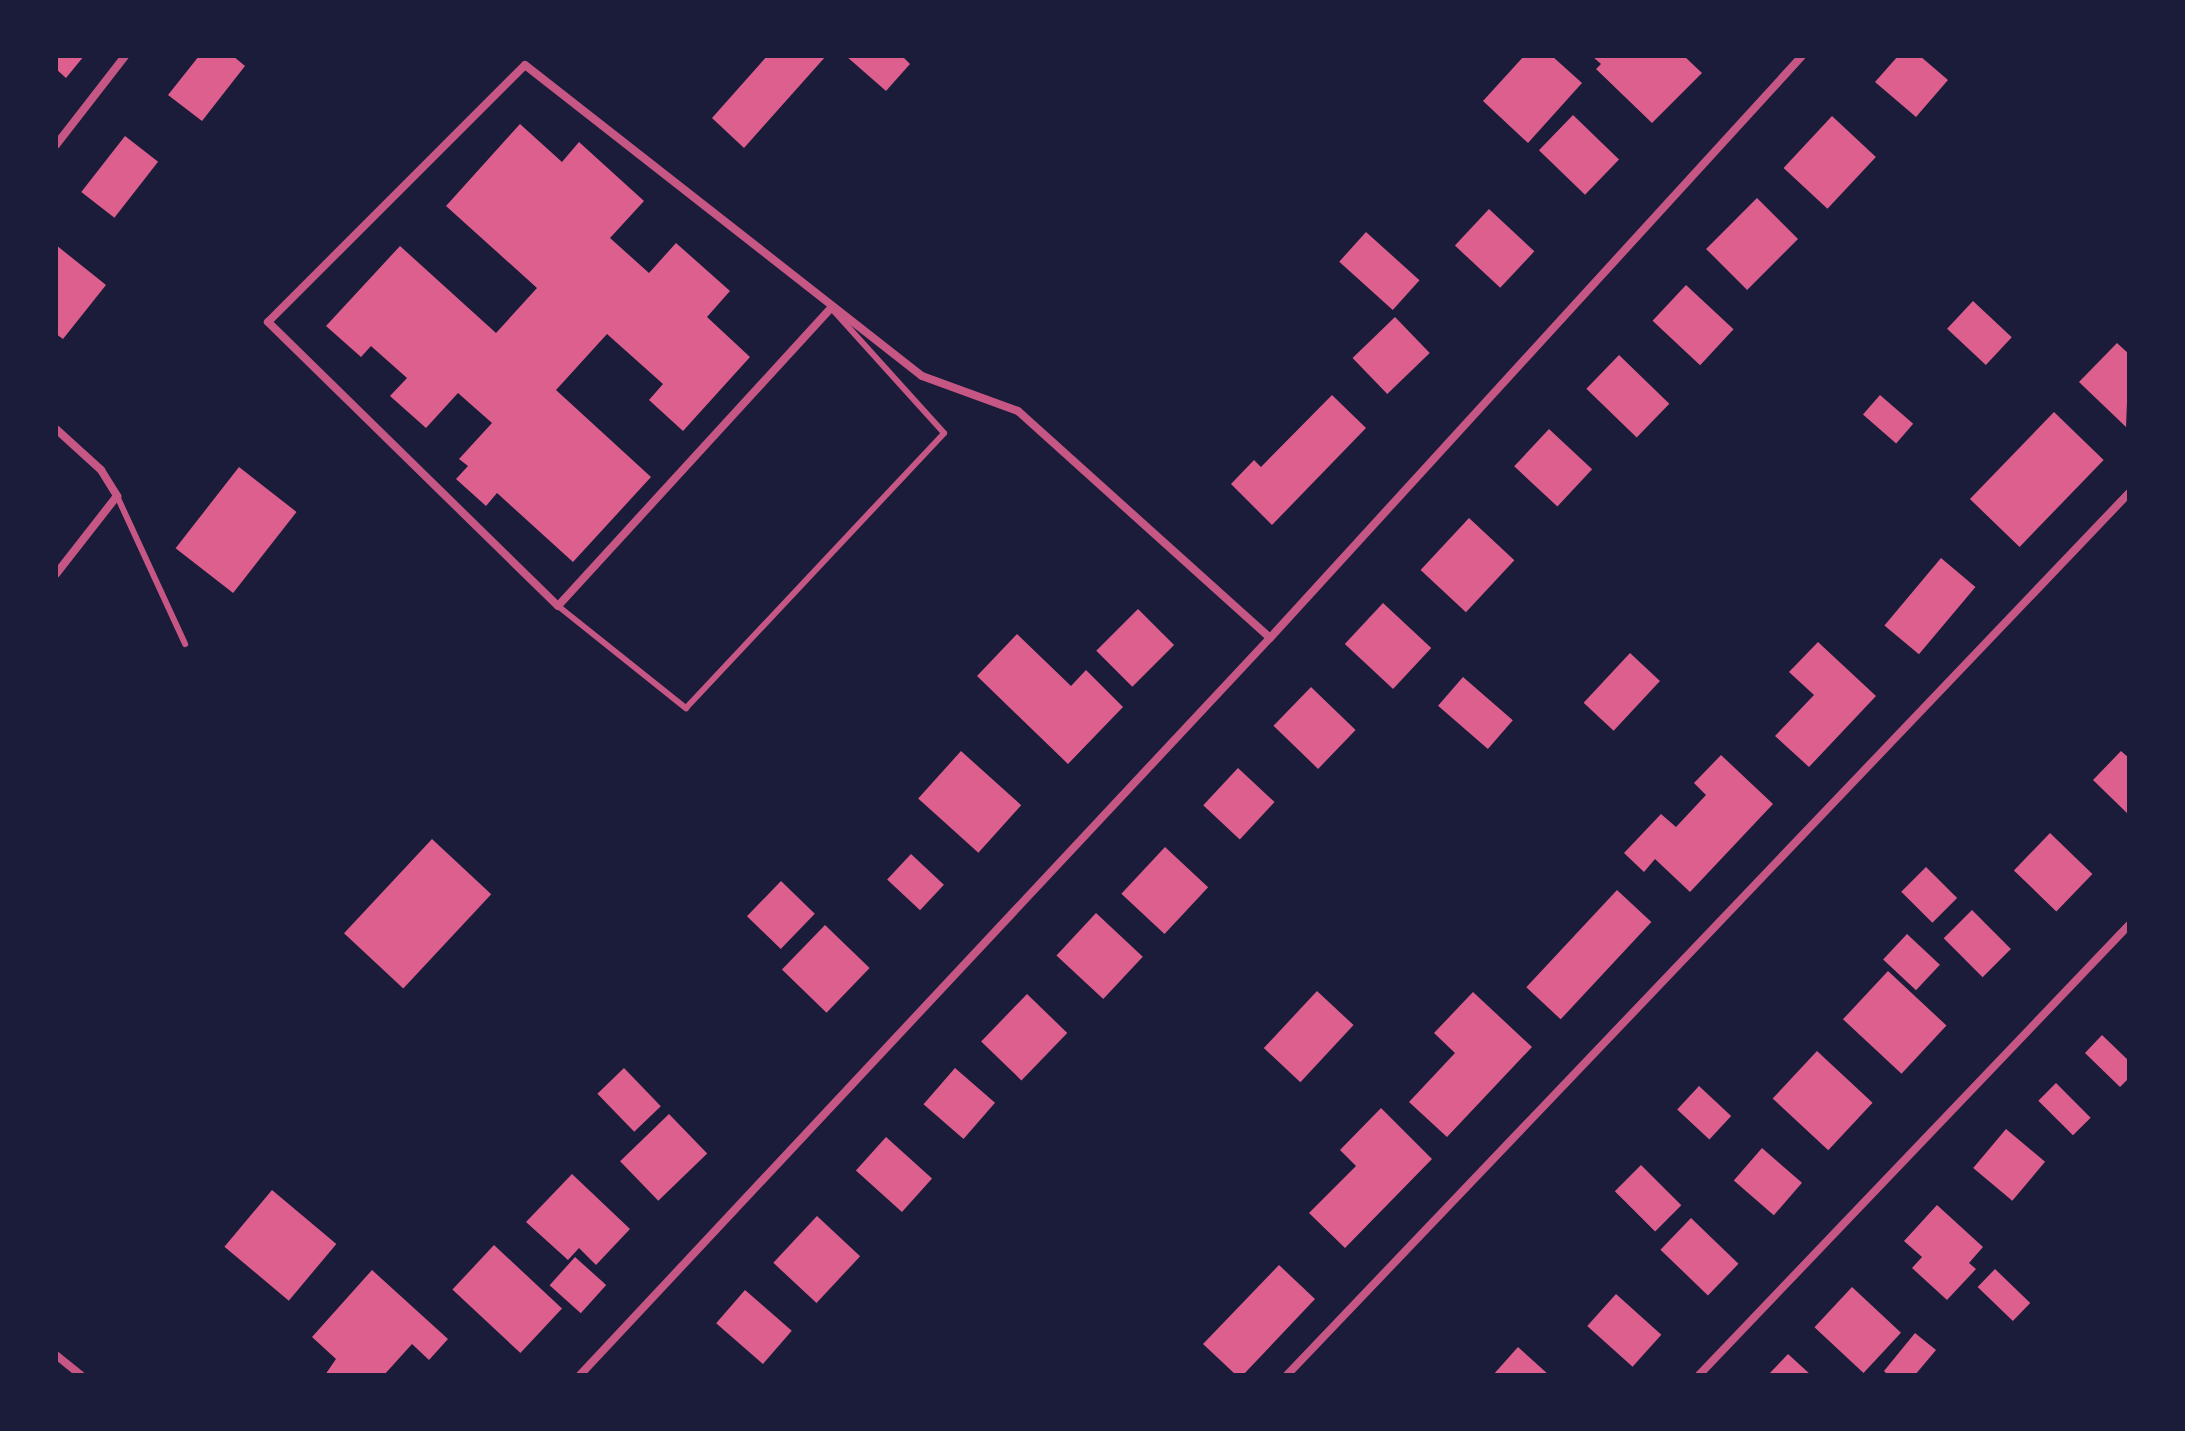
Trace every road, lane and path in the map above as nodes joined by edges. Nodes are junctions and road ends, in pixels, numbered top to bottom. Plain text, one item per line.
1 (125, 56) edge
2 (1802, 56) edge
3 (56, 145) edge
4 (831, 308) junction
5 (56, 429) edge
6 (2129, 493) edge
7 (117, 496) junction
8 (56, 574) edge
9 (558, 606) junction
10 (1270, 638) junction
11 (185, 644) dead end
12 (2129, 925) edge
13 (56, 1355) edge
14 (81, 1375) edge
15 (580, 1375) edge
16 (1287, 1375) edge
17 (1699, 1375) edge

1 - 3 street
2 - 10 street
4 - 9 street
4 - 9 lane
4 - 9 street
4 - 10 street
5 - 7 street
6 - 16 street
7 - 8 street
7 - 11 lane
10 - 15 street
12 - 17 street
13 - 14 street

